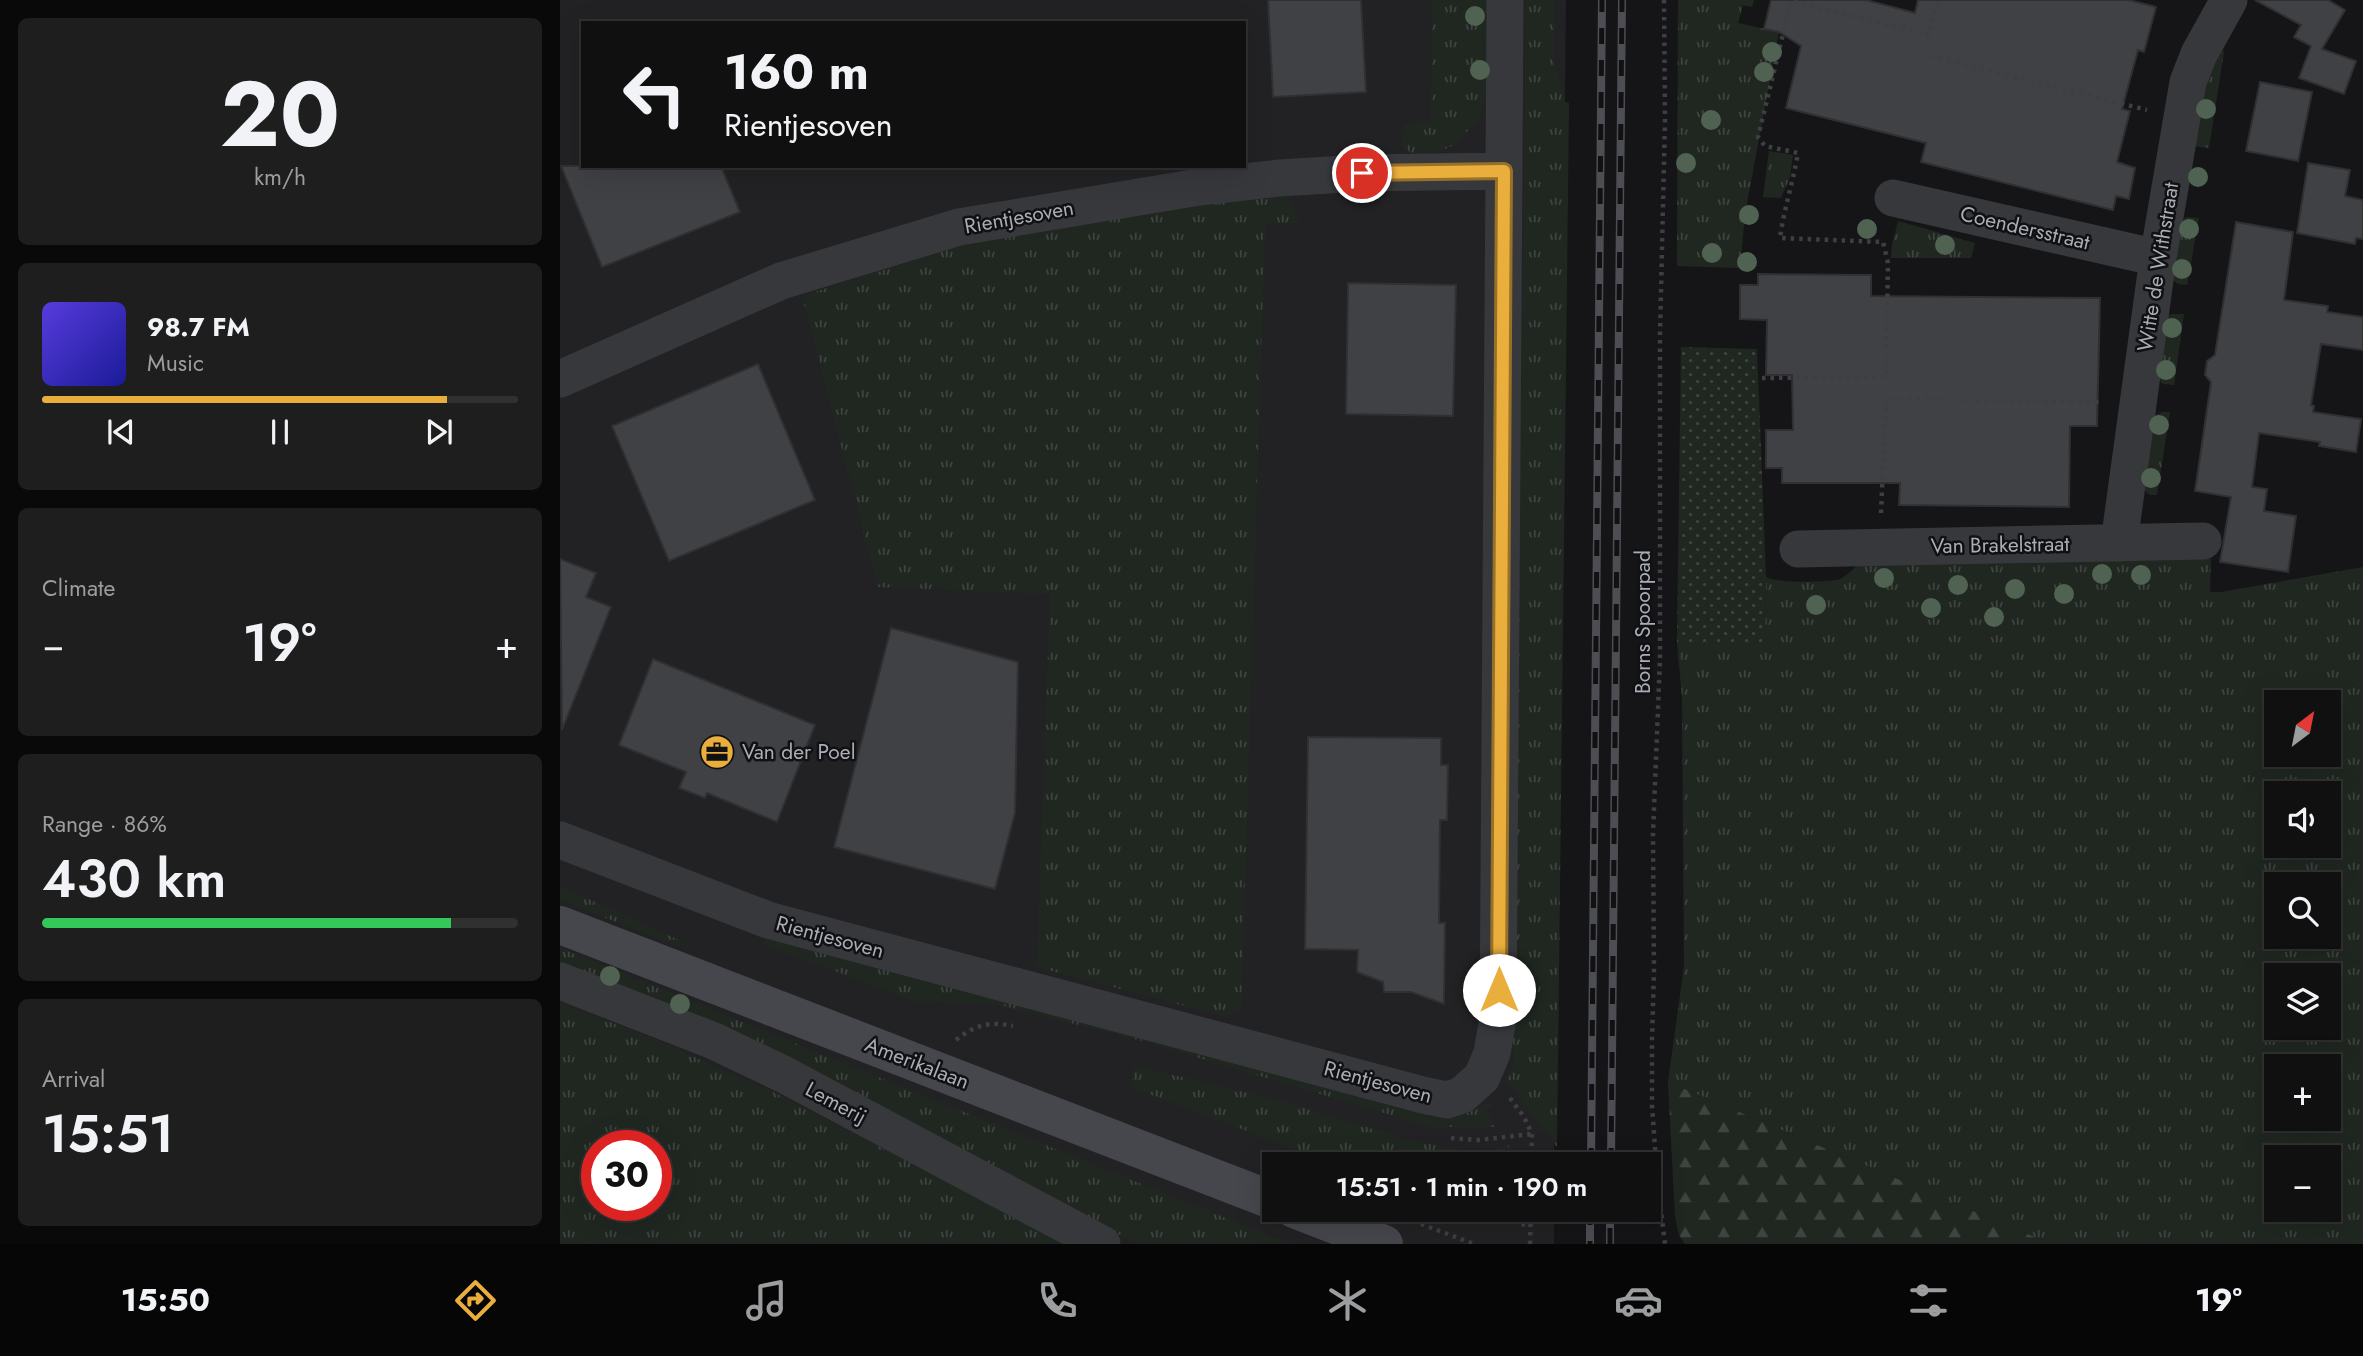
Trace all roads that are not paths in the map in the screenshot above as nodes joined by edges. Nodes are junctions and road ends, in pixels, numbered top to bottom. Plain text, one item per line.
1 (1505, 0) edge
2 (2229, 0) edge
3 (1504, 171) junction
4 (1893, 198) dead end
5 (2158, 258) junction
6 (560, 379) edge
7 (2203, 541) dead end
8 (2119, 543) junction
9 (1797, 549) dead end
10 (560, 840) edge
11 (560, 925) edge
12 (560, 981) edge
13 (1262, 1196) edge
14 (1356, 1222) edge
15 (1394, 1230) edge
16 (1102, 1244) edge

1 - 3 street, Rientjesoven
2 - 5 street, Witte de Withstraat
3 - 6 street, Rientjesoven
3 - 10 street, Rientjesoven
4 - 5 street, Coendersstraat
5 - 8 street, Witte de Withstraat
7 - 8 street, Van Brakelstraat
8 - 9 street, Van Brakelstraat
11 - 13 main road, Amerikalaan
12 - 16 street, Lemerij
14 - 15 main road

